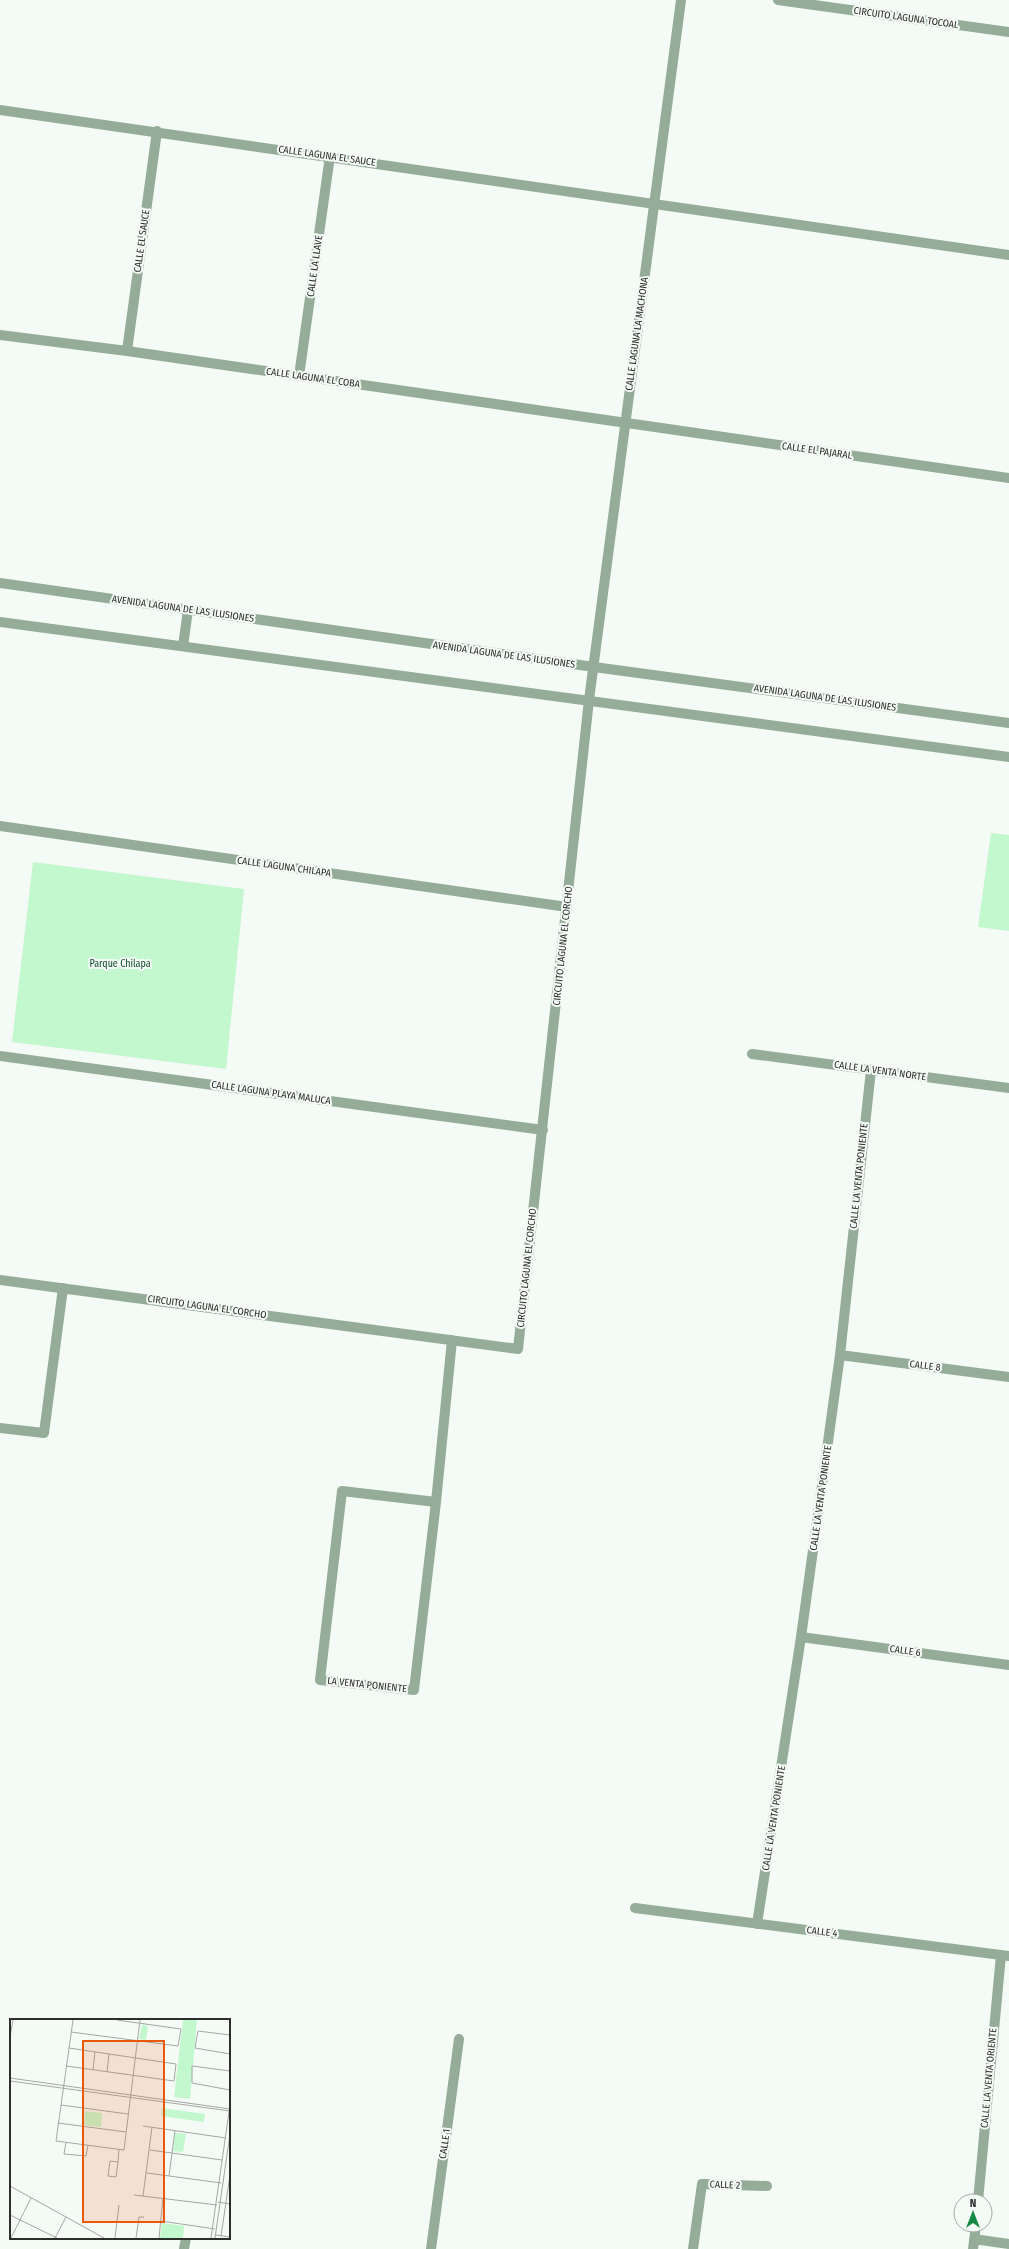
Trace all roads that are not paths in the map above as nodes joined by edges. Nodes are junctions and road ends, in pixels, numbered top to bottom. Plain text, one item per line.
1 (681, 0) edge
2 (778, 0) edge
3 (1009, 32) edge
4 (0, 110) edge
5 (157, 131) junction
6 (330, 156) junction
7 (655, 203) junction
8 (1009, 255) edge
9 (0, 335) edge
10 (127, 351) junction
11 (299, 376) junction
12 (626, 424) junction
13 (1009, 478) edge
14 (0, 583) edge
15 (188, 610) junction
16 (0, 622) edge
17 (183, 646) junction
18 (594, 667) junction
19 (589, 700) junction
20 (1009, 723) edge
21 (1009, 757) edge
22 (0, 826) edge
23 (567, 907) junction
24 (752, 1054) dead end
25 (0, 1056) edge
26 (870, 1070) junction
27 (1009, 1088) edge
28 (543, 1130) junction
29 (0, 1280) edge
30 (63, 1288) junction
31 (452, 1340) junction
32 (840, 1355) junction
33 (1009, 1377) edge
34 (0, 1428) edge
35 (436, 1502) junction
36 (802, 1637) junction
37 (1009, 1665) edge
38 (635, 1908) dead end
39 (757, 1924) junction
40 (1005, 1956) edge
41 (459, 2039) dead end
42 (767, 2186) dead end
43 (979, 2193) edge
44 (975, 2233) edge
45 (186, 2239) edge
46 (974, 2244) edge
47 (1009, 2244) edge
48 (184, 2249) edge
49 (431, 2249) edge
50 (693, 2249) edge

1 - 7 street, CALLE LAGUNA LA MACHONA
2 - 3 street, CIRCUITO LAGUNA TOCOAL
4 - 5 street, CALLE LAGUNA EL SAUCE
5 - 6 street, CALLE LAGUNA EL SAUCE
5 - 10 street, CALLE EL SAUCE
6 - 7 street, CALLE LAGUNA EL SAUCE
6 - 11 street, CALLE LA LLAVE
7 - 8 street
7 - 12 street, CALLE LAGUNA LA MACHONA
9 - 10 street, CALLE LAGUNA EL COBA
10 - 11 street, CALLE LAGUNA EL COBA
11 - 12 street, CALLE LAGUNA EL COBA
12 - 13 street, CALLE EL PAJARAL
12 - 18 street, CALLE LAGUNA LA MACHONA
14 - 15 street, AVENIDA LAGUNA DE LAS ILUSIONES
15 - 17 street
15 - 18 street, AVENIDA LAGUNA DE LAS ILUSIONES
16 - 17 street
17 - 19 street
18 - 19 street, CIRCUITO LAGUNA EL CORCHO
18 - 20 street, AVENIDA LAGUNA DE LAS ILUSIONES
19 - 21 street
19 - 23 street, CIRCUITO LAGUNA EL CORCHO
22 - 23 street, CALLE LAGUNA CHILAPA
23 - 28 street, CIRCUITO LAGUNA EL CORCHO
24 - 26 street, CALLE LA VENTA NORTE
25 - 28 street, CALLE LAGUNA PLAYA MALUCA
26 - 27 street, CALLE LA VENTA NORTE
26 - 32 street, CALLE LA VENTA PONIENTE
28 - 31 street, CIRCUITO LAGUNA EL CORCHO
29 - 30 street, CIRCUITO LAGUNA EL CORCHO
30 - 31 street, CIRCUITO LAGUNA EL CORCHO
30 - 34 street
31 - 35 street, LA VENTA PONIENTE
32 - 33 street, CALLE 8
32 - 36 street, CALLE LA VENTA PONIENTE
35 - 35 street, LA VENTA PONIENTE
36 - 37 street, CALLE 6
36 - 39 street, CALLE LA VENTA PONIENTE
38 - 39 street, CALLE 4
39 - 40 street, CALLE 4
40 - 43 street, CALLE LA VENTA ORIENTE
41 - 49 street, CALLE 1
42 - 50 street, CALLE 2
44 - 46 street
45 - 48 street
46 - 47 street

